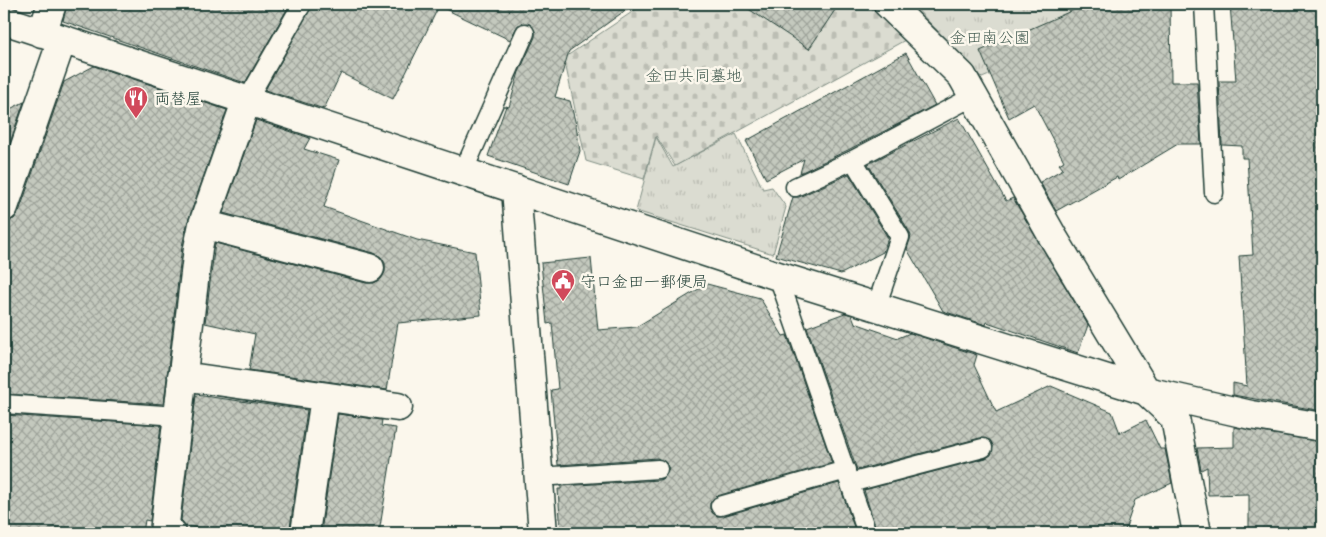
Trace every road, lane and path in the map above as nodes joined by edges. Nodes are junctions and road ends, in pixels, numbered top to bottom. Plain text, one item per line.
1 (52, 4) edge
2 (302, 4) edge
3 (888, 4) edge
4 (1204, 4) edge
5 (4, 20) edge
6 (525, 33) dead end
7 (52, 36) junction
8 (974, 96) junction
9 (246, 102) junction
10 (853, 160) junction
11 (463, 172) junction
12 (794, 187) dead end
13 (516, 189) junction
14 (1214, 193) dead end
15 (4, 207) edge
16 (202, 224) junction
17 (370, 268) dead end
18 (778, 276) junction
19 (876, 307) junction
20 (182, 376) junction
21 (1146, 391) junction
22 (325, 397) junction
23 (4, 404) edge
24 (398, 407) dead end
25 (178, 416) junction
26 (1322, 427) edge
27 (984, 448) dead end
28 (658, 469) dead end
29 (848, 476) junction
30 (539, 477) junction
31 (720, 506) dead end
32 (172, 533) edge
33 (305, 533) edge
34 (543, 533) edge
35 (867, 533) edge
36 (1197, 533) edge

1 - 7 street
2 - 9 lane
3 - 8 street
4 - 14 lane
5 - 7 street
6 - 11 lane
7 - 9 street
7 - 15 street
8 - 10 lane
8 - 21 street
9 - 11 street
9 - 16 street
10 - 12 lane
10 - 19 lane
11 - 13 street
13 - 18 street
13 - 30 street
16 - 17 street
16 - 20 street
18 - 19 street
18 - 29 lane
19 - 21 street
20 - 22 street
20 - 25 street
21 - 26 street
21 - 36 street
22 - 24 street
22 - 33 street
23 - 25 lane
25 - 32 street
27 - 29 lane
28 - 30 lane
29 - 31 lane
29 - 35 lane
30 - 34 street

